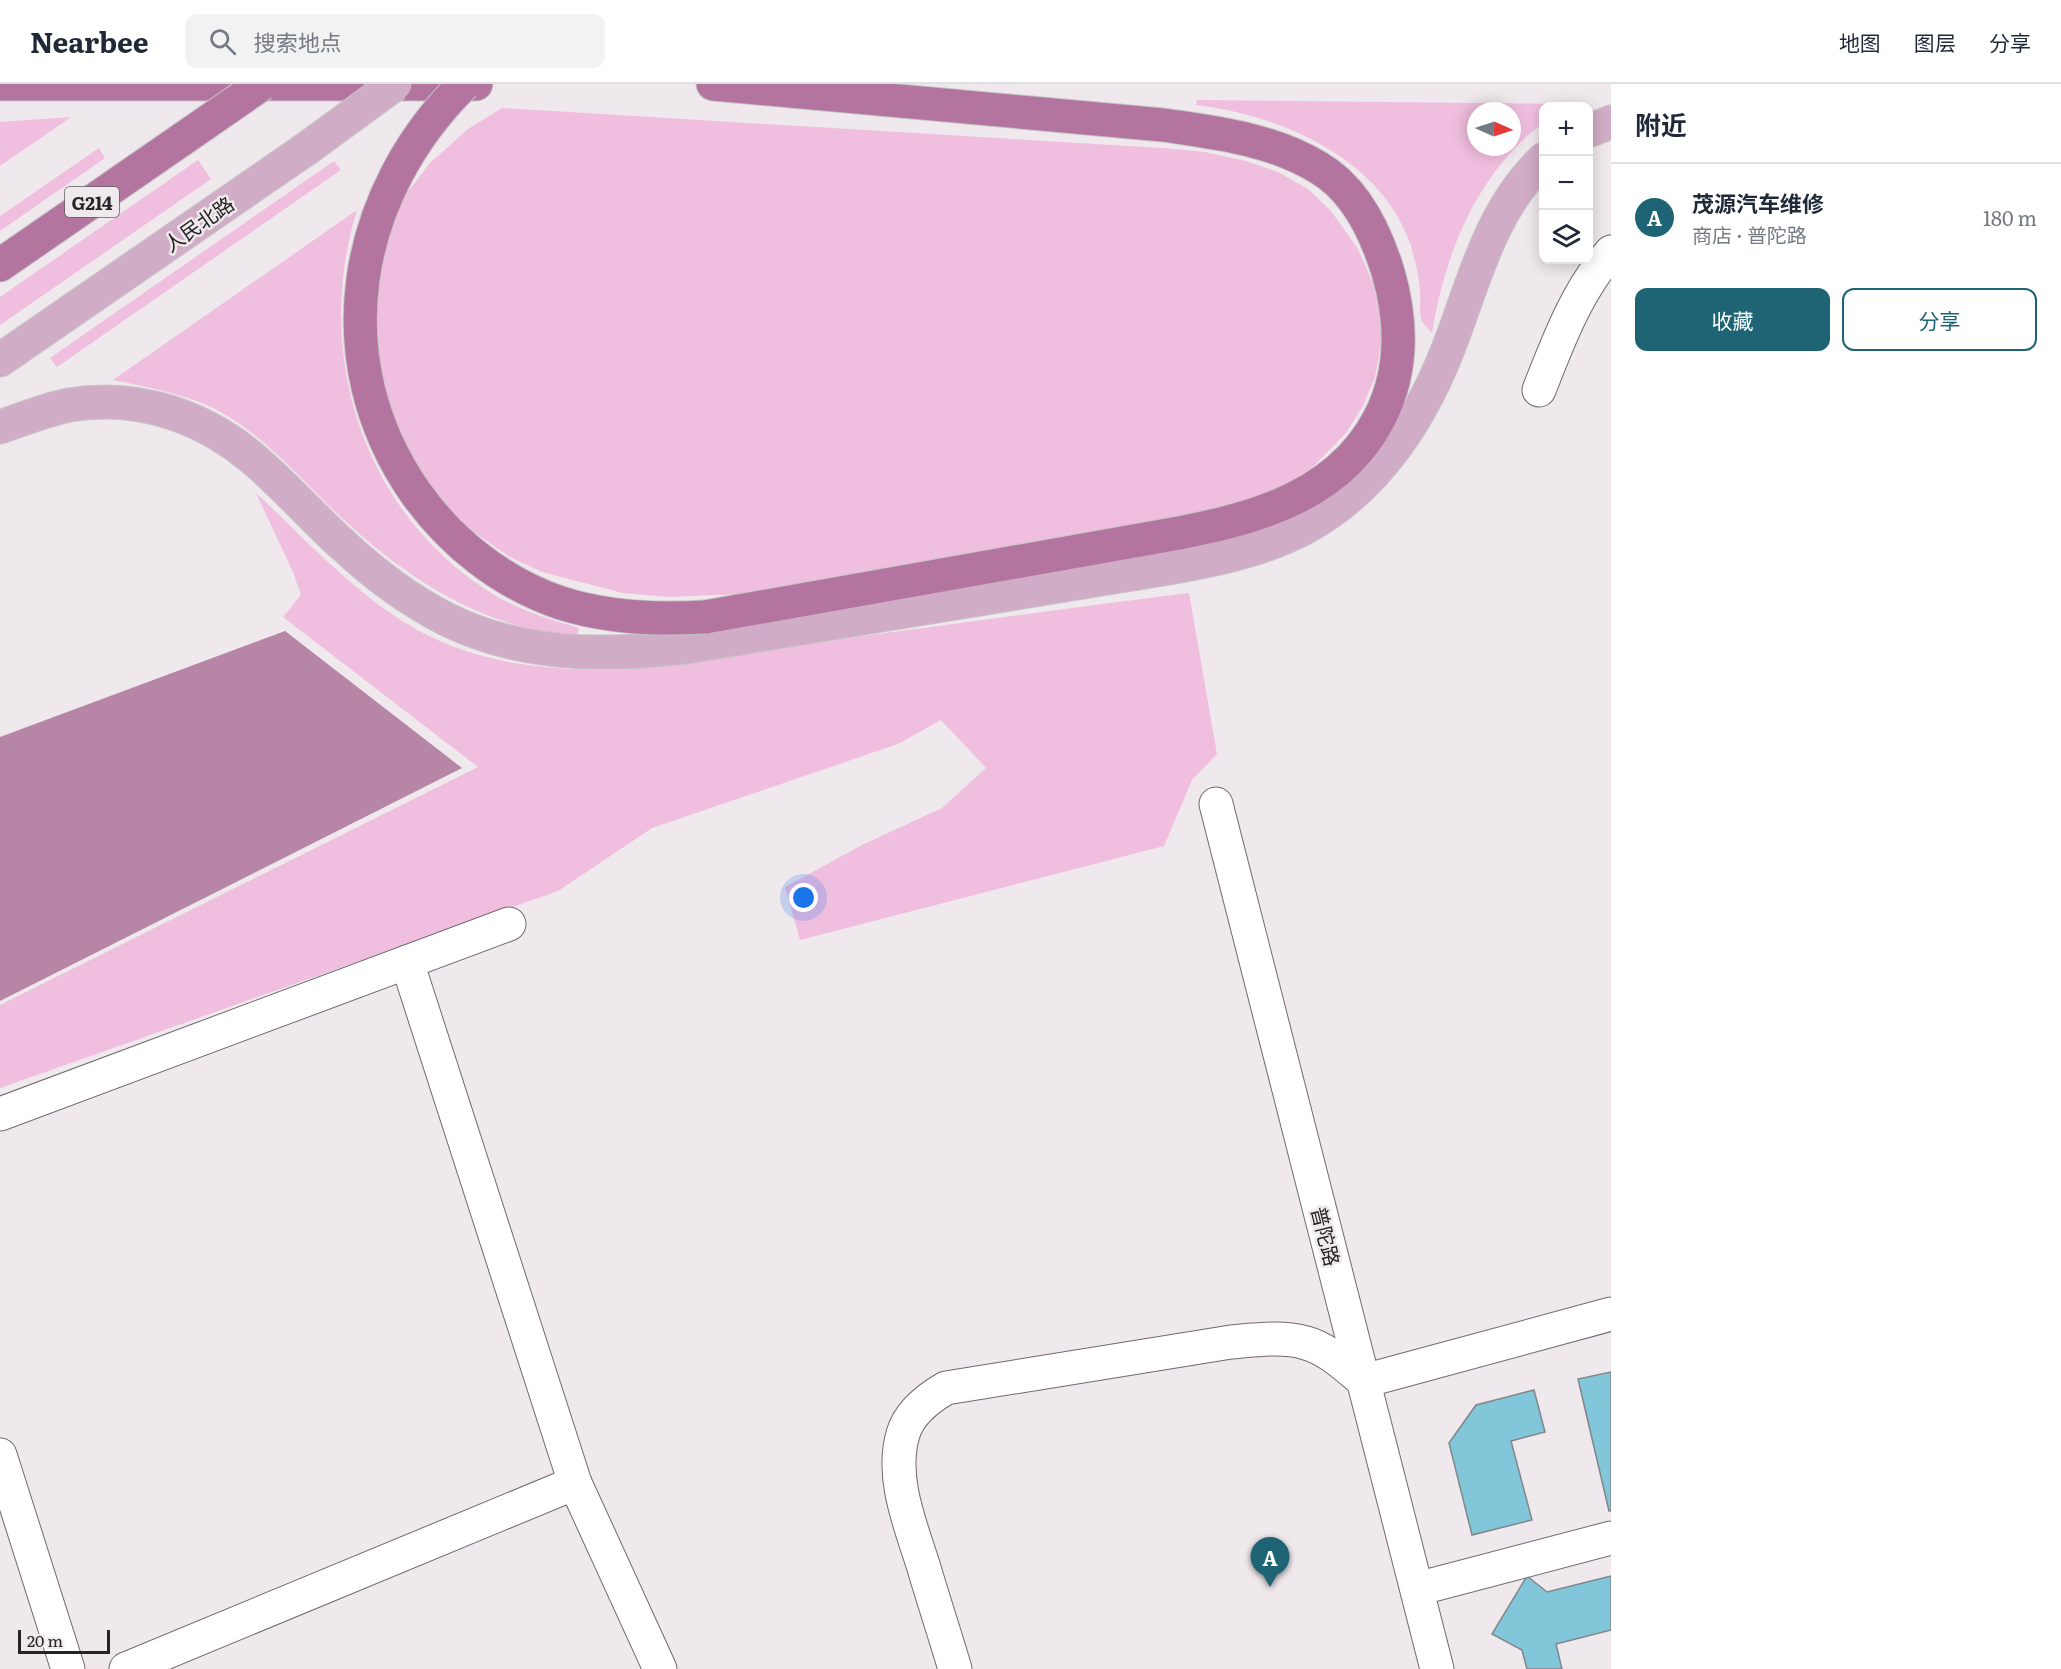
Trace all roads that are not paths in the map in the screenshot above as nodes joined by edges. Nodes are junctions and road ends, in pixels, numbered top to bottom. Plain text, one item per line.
1 (21, 84) edge
2 (262, 84) edge
3 (395, 84) edge
4 (464, 84) edge
5 (476, 84) edge
6 (713, 84) edge
7 (0, 86) edge
8 (1611, 122) edge
9 (1593, 129) edge
10 (1539, 165) edge
11 (1611, 252) edge
12 (0, 265) edge
13 (0, 360) edge
14 (1539, 390) dead end
15 (0, 427) edge
16 (1216, 804) dead end
17 (509, 924) dead end
18 (407, 962) junction
19 (0, 1114) edge
20 (1611, 1314) edge
21 (1364, 1381) junction
22 (0, 1455) edge
23 (575, 1483) junction
24 (12, 1533) edge
25 (1611, 1538) edge
26 (1417, 1589) junction
27 (68, 1669) edge
28 (126, 1669) edge
29 (660, 1669) edge
30 (955, 1669) edge
31 (1437, 1669) edge

1 - 5 highway
1 - 7 highway
2 - 12 highway, G214, bridge
3 - 13 main road, 人民北路, bridge
4 - 6 highway, bridge
8 - 9 main road
10 - 15 main road
11 - 14 street
16 - 21 street, 普陀路
17 - 18 street
18 - 19 street
18 - 23 street
20 - 21 street
21 - 26 street, 普陀路
21 - 30 street
22 - 24 street
23 - 28 street
23 - 29 street
24 - 27 street
25 - 26 street
26 - 31 street, 普陀路

